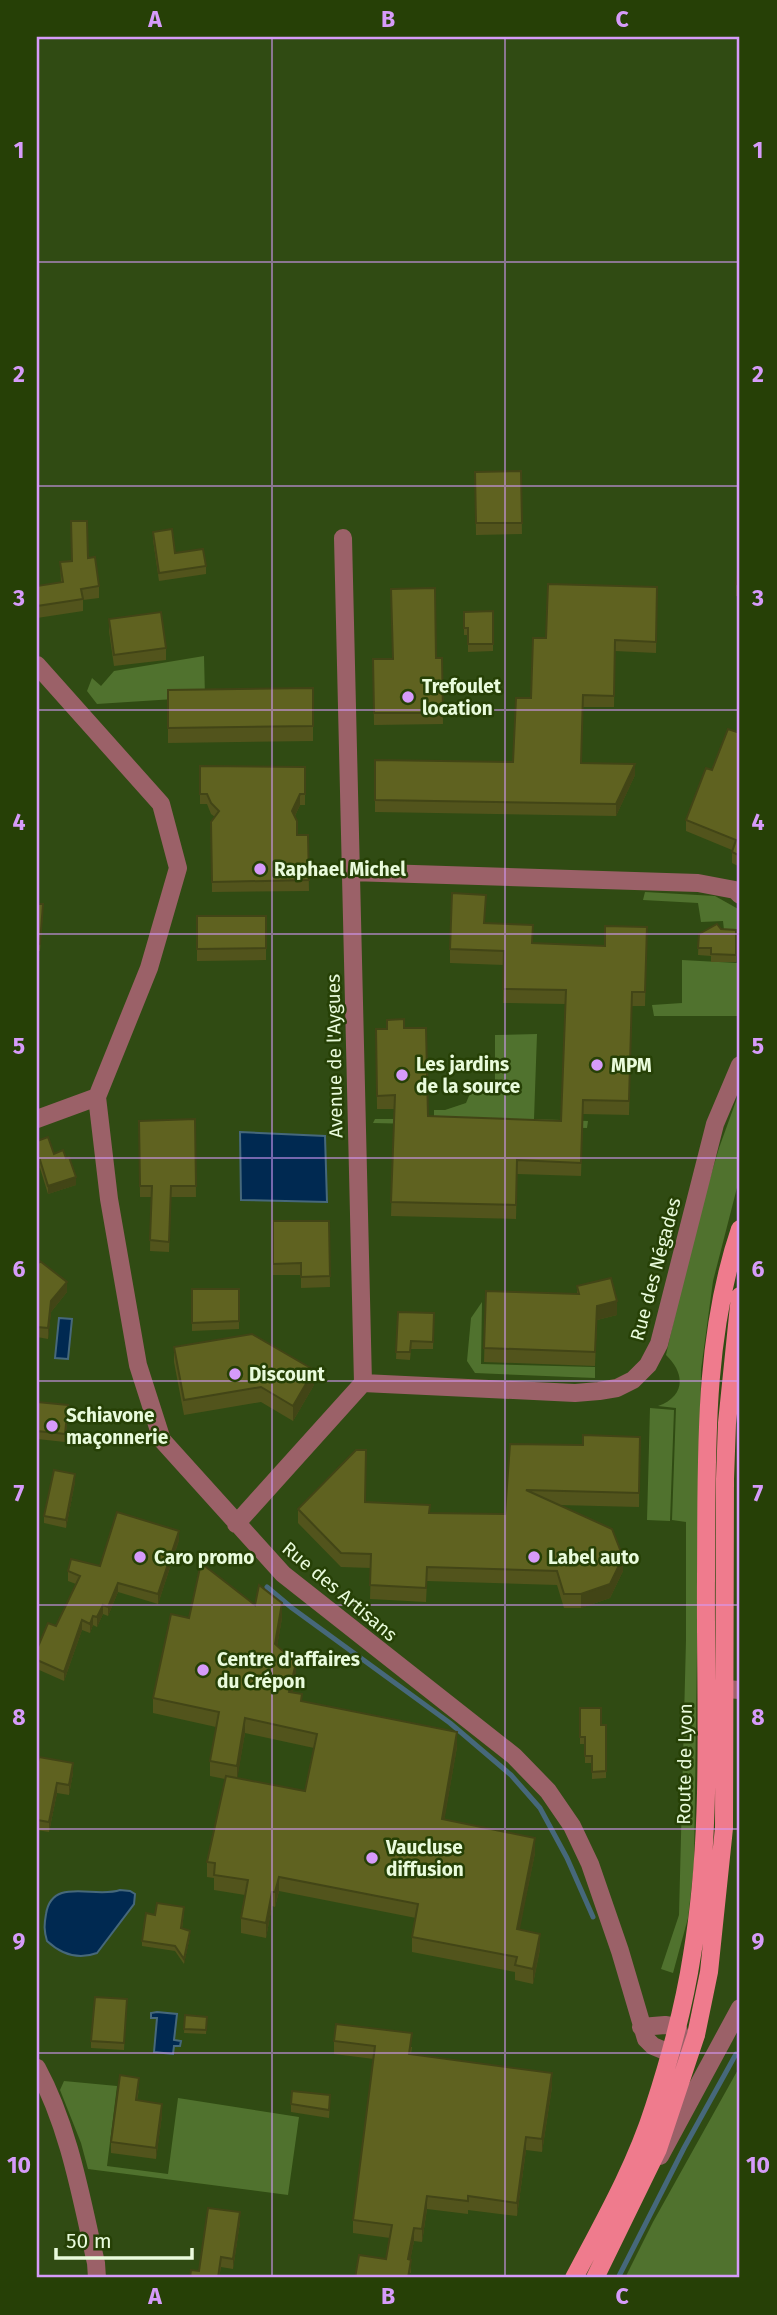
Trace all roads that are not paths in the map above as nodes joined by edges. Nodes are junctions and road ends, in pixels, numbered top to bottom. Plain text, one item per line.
1 (343, 538) dead end
2 (37, 665) edge
3 (350, 872) junction
4 (740, 895) edge
5 (740, 1065) edge
6 (97, 1097) junction
7 (37, 1119) edge
8 (740, 1229) edge
9 (740, 1296) edge
10 (363, 1383) junction
11 (236, 1524) junction
12 (705, 1687) junction
13 (732, 1690) edge
14 (740, 2008) edge
15 (641, 2027) junction
16 (677, 2027) junction
17 (696, 2035) junction
18 (676, 2050) junction
19 (37, 2067) edge
20 (658, 2149) junction
21 (632, 2204) junction
22 (97, 2278) edge
23 (574, 2278) edge
24 (595, 2278) edge

1 - 3 street, Avenue de l'Aygues
2 - 6 street
3 - 4 street
3 - 10 street, Avenue de l'Aygues
5 - 10 street, Rue des Négades
6 - 7 street
6 - 11 street, Rue des Artisans
8 - 12 main road, Route de Lyon
9 - 13 main road, Route de Lyon
10 - 11 street
11 - 15 street, Rue des Artisans
12 - 13 street
12 - 16 main road, Route de Lyon
13 - 17 main road, Route de Lyon
14 - 21 street
15 - 16 street
15 - 18 street, Rue des Artisans
16 - 18 main road, Route de Lyon
17 - 18 street
17 - 20 main road, Route de Lyon
18 - 20 street
18 - 23 main road, Route de Lyon
19 - 22 street
20 - 21 main road, Route de Lyon
21 - 24 main road, Route de Lyon

